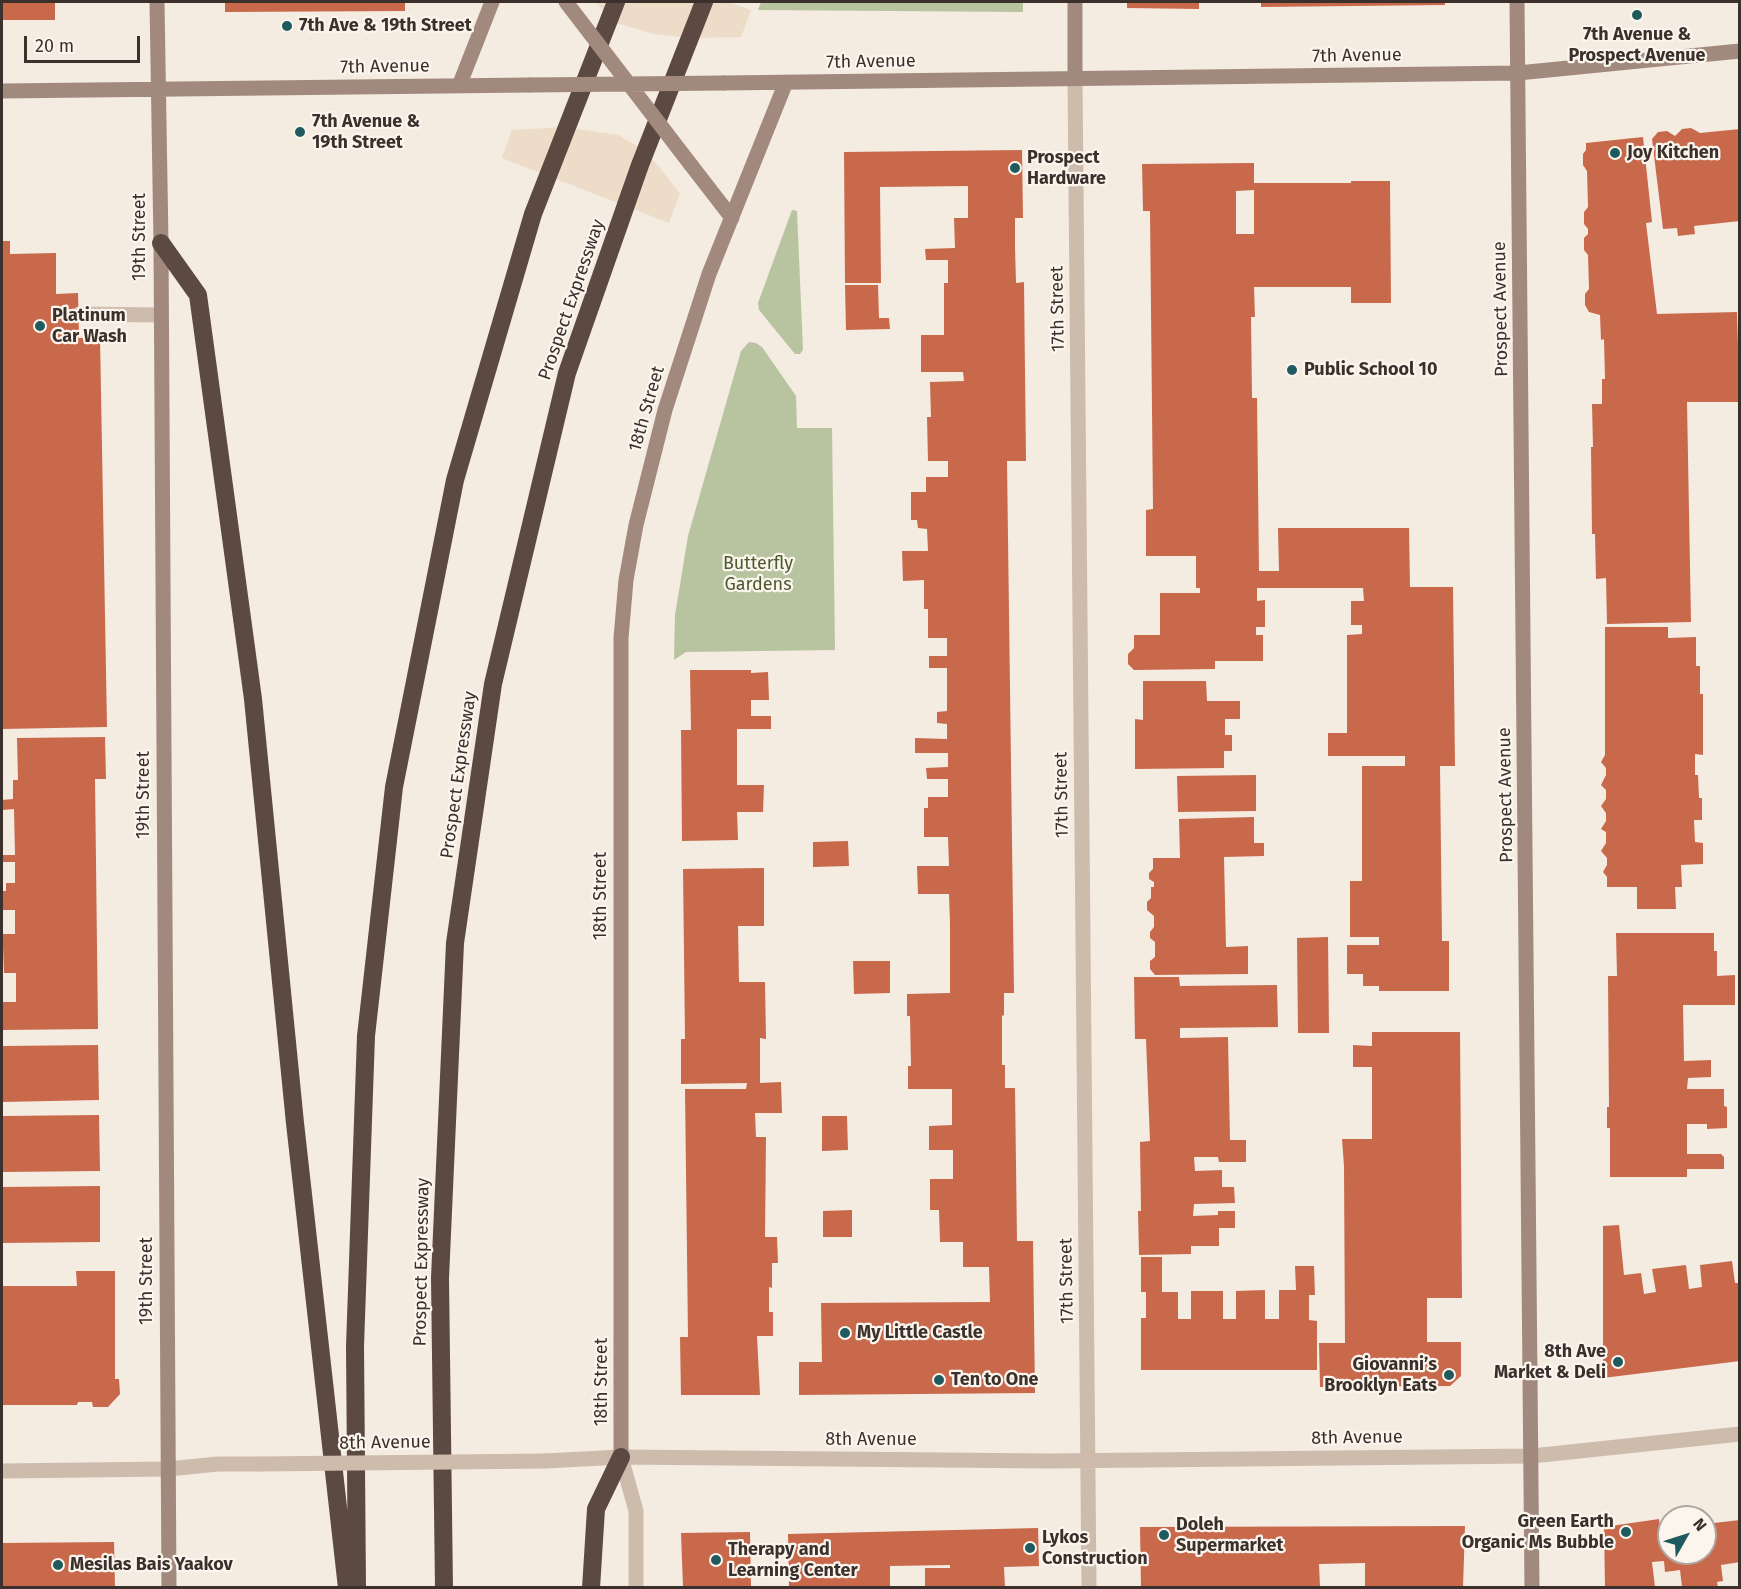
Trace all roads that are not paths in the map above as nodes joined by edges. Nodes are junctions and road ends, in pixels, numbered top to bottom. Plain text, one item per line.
1 (157, 2) edge
2 (492, 2) edge
3 (566, 2) edge
4 (616, 2) edge
5 (704, 2) edge
6 (1075, 2) edge
7 (1517, 2) edge
8 (1740, 51) edge
9 (1518, 73) junction
10 (1075, 79) junction
11 (786, 82) junction
12 (629, 84) junction
13 (459, 86) junction
14 (158, 89) junction
15 (2, 91) edge
16 (732, 218) junction
17 (161, 243) junction
18 (79, 314) dead end
19 (160, 315) junction
20 (1740, 1434) edge
21 (1532, 1456) junction
22 (621, 1457) junction
23 (1088, 1460) junction
24 (168, 1469) junction
25 (2, 1471) edge
26 (169, 1587) edge
27 (346, 1587) edge
28 (357, 1587) edge
29 (444, 1587) edge
30 (591, 1587) edge
31 (636, 1587) edge
32 (1089, 1587) edge
33 (1532, 1587) edge

1 - 14 street, 19th Street
2 - 13 street
3 - 12 street, bridge
4 - 28 highway
5 - 29 highway, Prospect Expressway
6 - 10 street, 17th Street
7 - 9 street, Prospect Avenue
8 - 9 street, 7th Avenue
9 - 10 street, 7th Avenue
9 - 21 street, Prospect Avenue
10 - 11 street, 7th Avenue
10 - 23 street, 17th Street
11 - 12 street, 7th Avenue, bridge
11 - 16 street, 18th Street
12 - 13 street, 7th Avenue, bridge
12 - 16 street, bridge
13 - 14 street, 7th Avenue
14 - 15 street, 7th Avenue
14 - 17 street, 19th Street
16 - 22 street, 18th Street
17 - 19 street, 19th Street
17 - 27 highway
18 - 19 street
19 - 24 street, 19th Street
20 - 21 street, 8th Avenue
21 - 23 street, 8th Avenue
21 - 33 street, Prospect Avenue
22 - 23 street, 8th Avenue
22 - 24 street, 8th Avenue, bridge
22 - 30 highway
22 - 31 street, 18th Street
23 - 32 street, 17th Street
24 - 25 street, 8th Avenue
24 - 26 street, 19th Street

